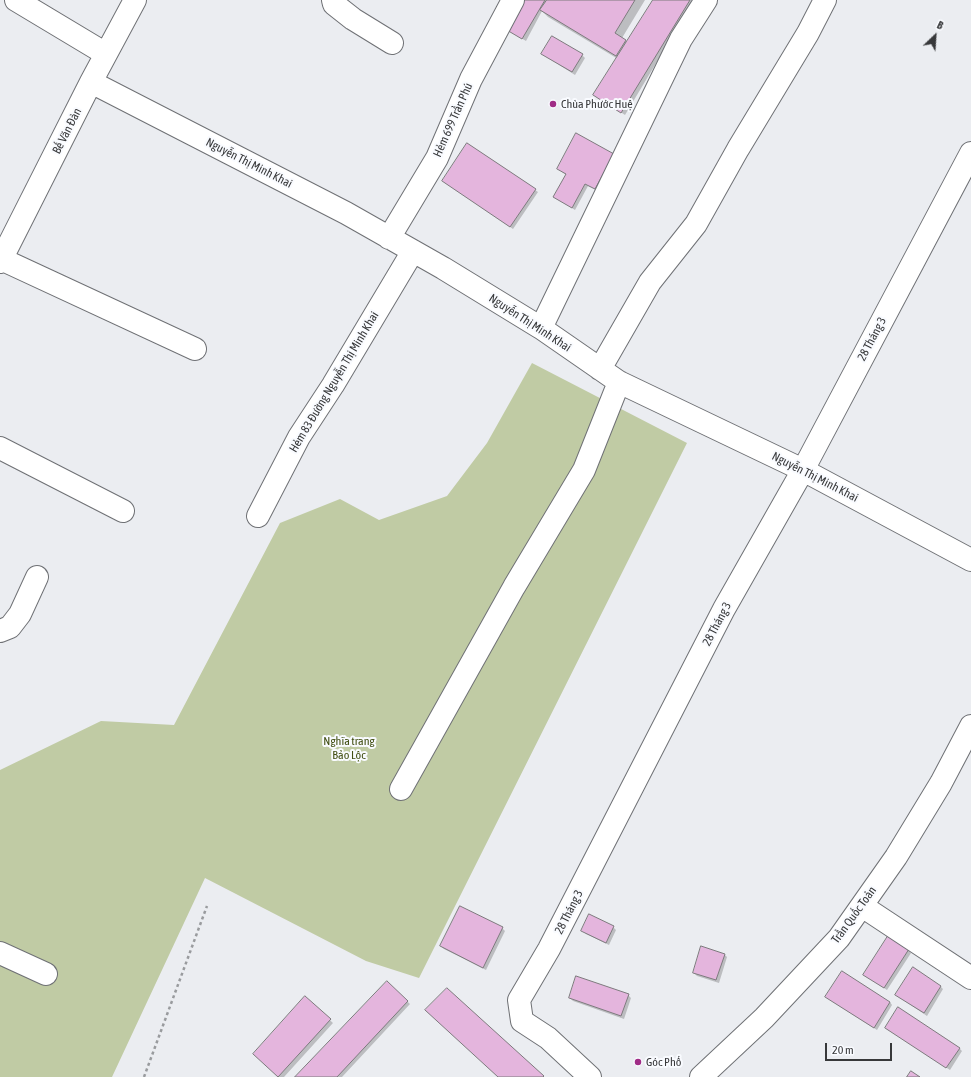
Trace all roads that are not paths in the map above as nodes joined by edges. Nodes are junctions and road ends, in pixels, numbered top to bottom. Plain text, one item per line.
1 (16, 0) edge
2 (135, 0) edge
3 (333, 0) edge
4 (514, 0) edge
5 (706, 0) edge
6 (825, 0) edge
7 (392, 43) dead end
8 (106, 54) junction
9 (92, 82) junction
10 (971, 153) edge
11 (389, 238) junction
12 (413, 251) junction
13 (1, 261) edge
14 (541, 328) junction
15 (195, 349) dead end
16 (600, 369) junction
17 (619, 382) junction
18 (0, 448) edge
19 (804, 470) junction
20 (123, 511) dead end
21 (258, 516) dead end
22 (971, 560) edge
23 (37, 577) dead end
24 (0, 631) edge
25 (971, 726) edge
26 (401, 790) dead end
27 (862, 906) junction
28 (0, 953) edge
29 (46, 974) dead end
30 (971, 978) edge
31 (590, 1077) edge
32 (701, 1077) edge

1 - 8 street
2 - 8 street, Bế Văn Đàn
3 - 7 street
4 - 11 street, Hẻm 699 Trần Phú
5 - 14 street
6 - 16 street
8 - 9 street, Bế Văn Đàn
9 - 11 street, Nguyễn Thị Minh Khai
9 - 13 street, Bế Văn Đàn
10 - 19 street, 28 Tháng 3
11 - 12 street, Nguyễn Thị Minh Khai
12 - 14 street, Nguyễn Thị Minh Khai
12 - 21 street, Hẻm 83 Đường Nguyễn Thị Minh Khai
13 - 15 street
14 - 16 street, Nguyễn Thị Minh Khai
16 - 17 street, Nguyễn Thị Minh Khai
17 - 19 street, Nguyễn Thị Minh Khai
17 - 26 street
18 - 20 street
19 - 22 street, Nguyễn Thị Minh Khai
19 - 31 street, 28 Tháng 3
23 - 24 street
25 - 27 street, Trần Quốc Toản
27 - 30 street
27 - 32 street, Trần Quốc Toản
28 - 29 street

